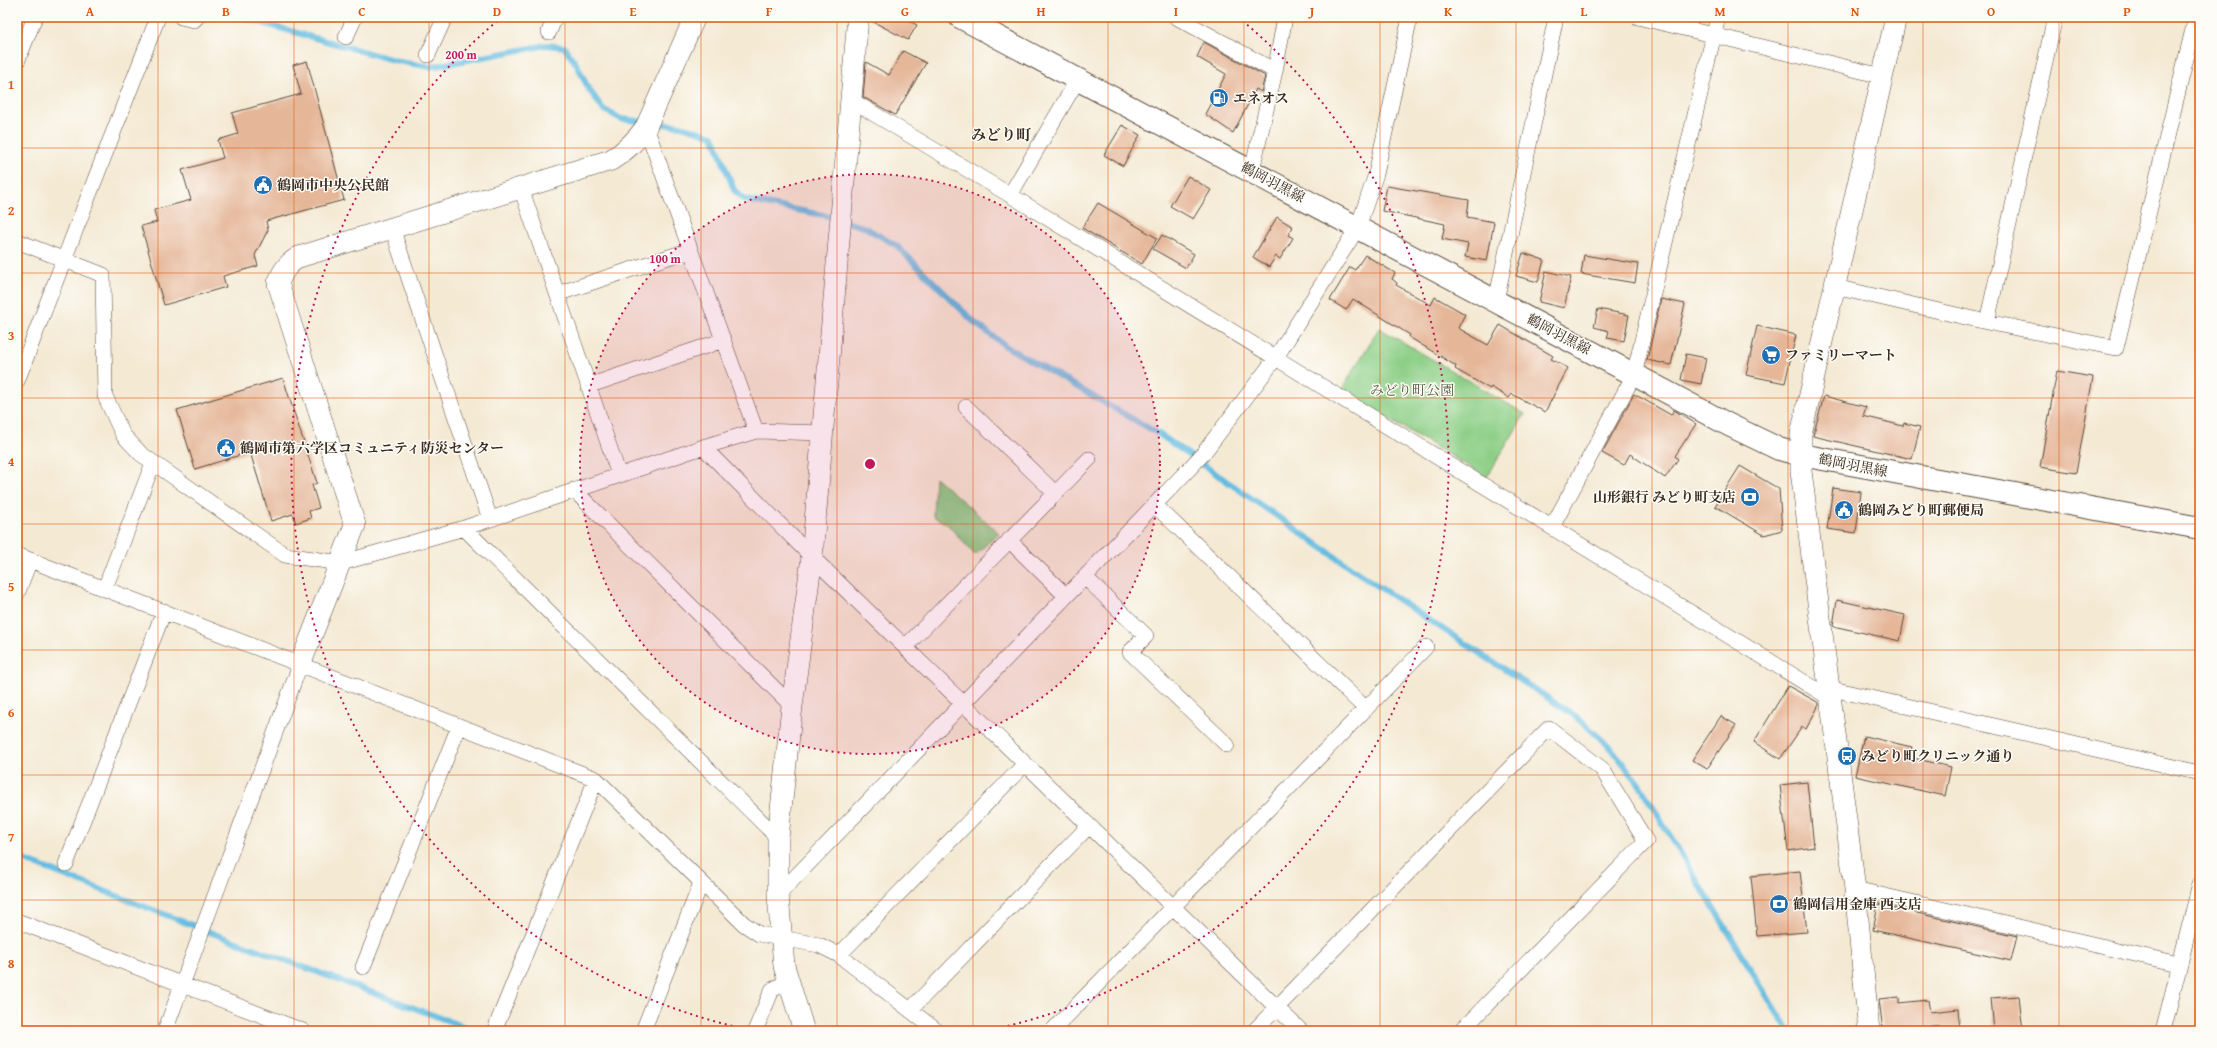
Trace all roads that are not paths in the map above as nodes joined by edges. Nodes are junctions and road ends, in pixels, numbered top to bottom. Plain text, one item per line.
1 (35, 17) edge
2 (158, 17) edge
3 (181, 17) edge
4 (197, 17) edge
5 (355, 17) edge
6 (445, 17) edge
7 (555, 17) edge
8 (694, 17) edge
9 (858, 17) edge
10 (960, 17) edge
11 (1176, 17) edge
12 (1285, 17) edge
13 (1410, 17) edge
14 (1556, 17) edge
15 (1638, 17) edge
16 (1718, 17) edge
17 (1896, 17) edge
18 (2055, 17) edge
19 (2196, 17) edge
20 (549, 32) dead end
21 (1714, 35) junction
22 (346, 37) dead end
23 (428, 55) dead end
24 (17, 62) edge
25 (1275, 71) junction
26 (1882, 76) junction
27 (1078, 79) junction
28 (849, 99) junction
29 (649, 120) junction
30 (1252, 170) junction
31 (521, 188) junction
32 (1010, 196) junction
33 (1358, 227) junction
34 (392, 228) junction
35 (17, 241) edge
36 (690, 250) junction
37 (64, 260) junction
38 (1835, 287) junction
39 (557, 294) junction
40 (1496, 301) junction
41 (1987, 322) junction
42 (724, 340) junction
43 (1275, 359) junction
44 (1634, 375) junction
45 (17, 381) edge
46 (588, 386) junction
47 (966, 407) dead end
48 (756, 431) junction
49 (823, 433) junction
50 (703, 447) junction
51 (1801, 455) junction
52 (1089, 458) dead end
53 (154, 463) junction
54 (619, 475) junction
55 (574, 490) junction
56 (1055, 493) junction
57 (1155, 505) junction
58 (490, 519) junction
59 (464, 528) junction
60 (1552, 528) junction
61 (2200, 528) edge
62 (1009, 540) junction
63 (24, 557) edge
64 (812, 557) junction
65 (341, 562) junction
66 (1085, 577) junction
67 (105, 588) junction
68 (17, 594) edge
69 (1066, 596) junction
70 (164, 611) junction
71 (905, 647) junction
72 (1426, 647) dead end
73 (300, 665) junction
74 (1829, 693) junction
75 (962, 702) junction
76 (792, 706) junction
77 (1366, 709) junction
78 (459, 726) junction
79 (1227, 745) dead end
80 (1025, 764) junction
81 (2200, 773) edge
82 (596, 779) junction
83 (1089, 826) junction
84 (778, 838) junction
85 (66, 864) dead end
86 (701, 883) junction
87 (2200, 884) edge
88 (1854, 889) junction
89 (778, 895) junction
90 (1173, 907) junction
91 (17, 921) edge
92 (781, 938) junction
93 (839, 955) junction
94 (2178, 964) junction
95 (363, 967) dead end
96 (788, 982) junction
97 (183, 985) junction
98 (1277, 1007) junction
99 (910, 1010) junction
100 (497, 1024) dead end
101 (165, 1031) edge
102 (303, 1031) edge
103 (643, 1031) edge
104 (755, 1031) edge
105 (804, 1031) edge
106 (937, 1031) edge
107 (1052, 1031) edge
108 (1254, 1031) edge
109 (1301, 1031) edge
110 (1461, 1031) edge
111 (1869, 1031) edge
112 (2163, 1031) edge

1 - 24 street
2 - 37 street
3 - 4 street
5 - 22 street
6 - 23 street
7 - 20 street
8 - 29 street
9 - 28 street
10 - 27 main road, 鶴岡羽黒線
11 - 25 street
12 - 25 street
13 - 33 street
14 - 40 street
15 - 21 street
16 - 21 street
17 - 26 street
18 - 41 street
19 - 41 street
21 - 26 street
21 - 44 street
25 - 30 street
26 - 38 street
27 - 30 main road, 鶴岡羽黒線
27 - 32 street
28 - 32 street
28 - 49 street
29 - 31 street
29 - 36 street
30 - 33 main road, 鶴岡羽黒線
31 - 34 street
31 - 39 street
32 - 43 street
33 - 40 main road, 鶴岡羽黒線
33 - 43 street
34 - 58 street
34 - 65 street
35 - 37 street
36 - 39 street
36 - 42 street
37 - 45 street
37 - 53 street
38 - 41 street
38 - 51 street
39 - 46 street
40 - 44 main road, 鶴岡羽黒線
42 - 46 street
42 - 48 street
43 - 57 street
43 - 60 street
44 - 51 main road, 鶴岡羽黒線
44 - 60 street
46 - 54 street
47 - 56 street
48 - 49 street
48 - 50 street
49 - 64 street
50 - 54 street
50 - 64 street
51 - 61 main road, 鶴岡羽黒線
51 - 74 street
52 - 56 street
53 - 65 street
53 - 67 street
54 - 55 street
55 - 58 street
55 - 76 street
56 - 62 street
57 - 66 street
57 - 77 street
58 - 59 street
59 - 65 street
59 - 84 street
60 - 74 street
62 - 69 street
62 - 71 street
63 - 67 street
63 - 68 street
64 - 71 street
64 - 76 street
65 - 73 street
66 - 69 street
66 - 79 street
67 - 70 street
69 - 75 street
70 - 73 street
70 - 85 street
71 - 75 street
72 - 77 street
73 - 78 street
73 - 97 street
74 - 81 street
74 - 88 street
75 - 80 street
75 - 89 street
76 - 84 street
77 - 90 street
78 - 82 street
78 - 95 street
80 - 83 street
80 - 93 street
82 - 86 street
82 - 100 street
83 - 90 street
83 - 99 street
84 - 89 street
86 - 92 street
86 - 103 street
87 - 94 street
88 - 94 street
88 - 111 street
89 - 92 street
90 - 98 street
90 - 107 street
91 - 97 street
92 - 93 street
92 - 96 street
93 - 99 street
94 - 112 street
96 - 104 street
96 - 105 street
97 - 101 street
97 - 102 street
98 - 108 street
98 - 109 street
98 - 110 street
99 - 106 street

